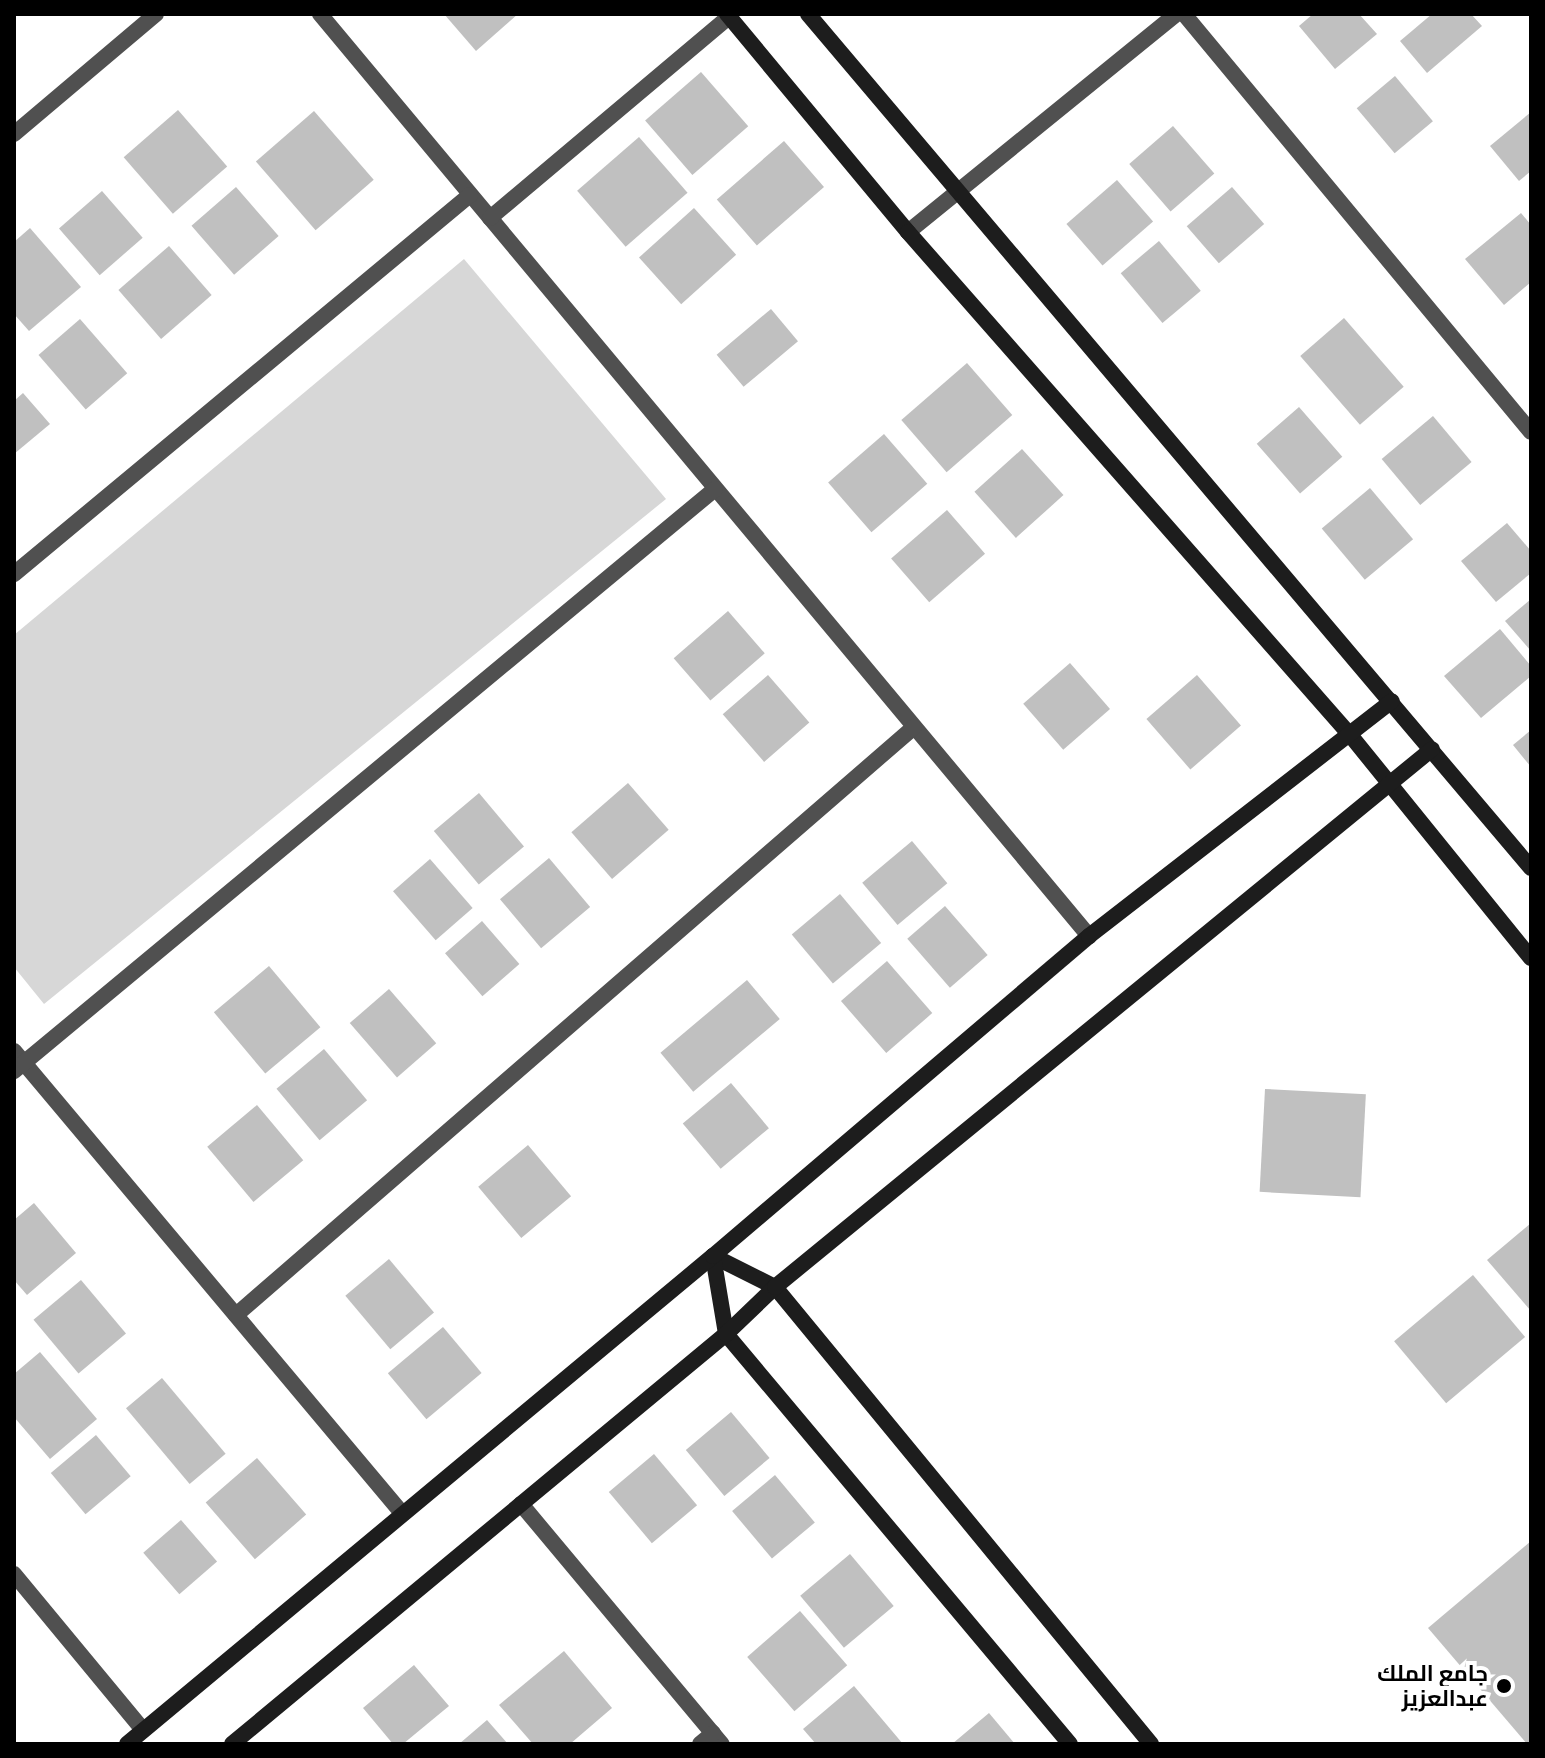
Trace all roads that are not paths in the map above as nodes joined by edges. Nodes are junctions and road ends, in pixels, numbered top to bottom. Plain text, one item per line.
1 (156, 14) edge
2 (320, 14) edge
3 (808, 14) edge
4 (1176, 14) edge
5 (1184, 14) edge
6 (728, 15) edge
7 (14, 134) edge
8 (957, 192) junction
9 (470, 195) junction
10 (490, 218) junction
11 (908, 232) junction
12 (1531, 432) edge
13 (715, 489) junction
14 (14, 574) edge
15 (1392, 701) junction
16 (914, 727) junction
17 (1351, 736) junction
18 (1432, 749) junction
19 (1389, 781) junction
20 (1531, 868) edge
21 (1089, 936) junction
22 (1531, 958) edge
23 (17, 1062) edge
24 (713, 1256) junction
25 (775, 1287) junction
26 (236, 1315) junction
27 (726, 1334) junction
28 (521, 1504) junction
29 (402, 1513) junction
30 (14, 1574) edge
31 (143, 1730) junction
32 (711, 1740) edge
33 (127, 1744) edge
34 (232, 1744) edge
35 (1070, 1744) edge
36 (1151, 1744) edge

1 - 7 street
2 - 9 street
3 - 8 street
4 - 8 street
5 - 12 street
6 - 10 street
6 - 11 street
8 - 11 street
8 - 15 street
9 - 10 street
9 - 14 street
10 - 13 street
11 - 17 street
13 - 16 street
13 - 23 street
15 - 17 street
15 - 18 street
16 - 21 street
16 - 26 street
17 - 19 street
17 - 21 street
18 - 19 street
18 - 20 street
19 - 22 street
19 - 25 street
21 - 24 street
23 - 26 street
24 - 25 street
24 - 27 street
24 - 29 street
25 - 27 street
25 - 36 street
26 - 29 street
27 - 28 street
27 - 35 street
28 - 32 street
28 - 34 street
29 - 31 street
30 - 31 street
31 - 33 street

